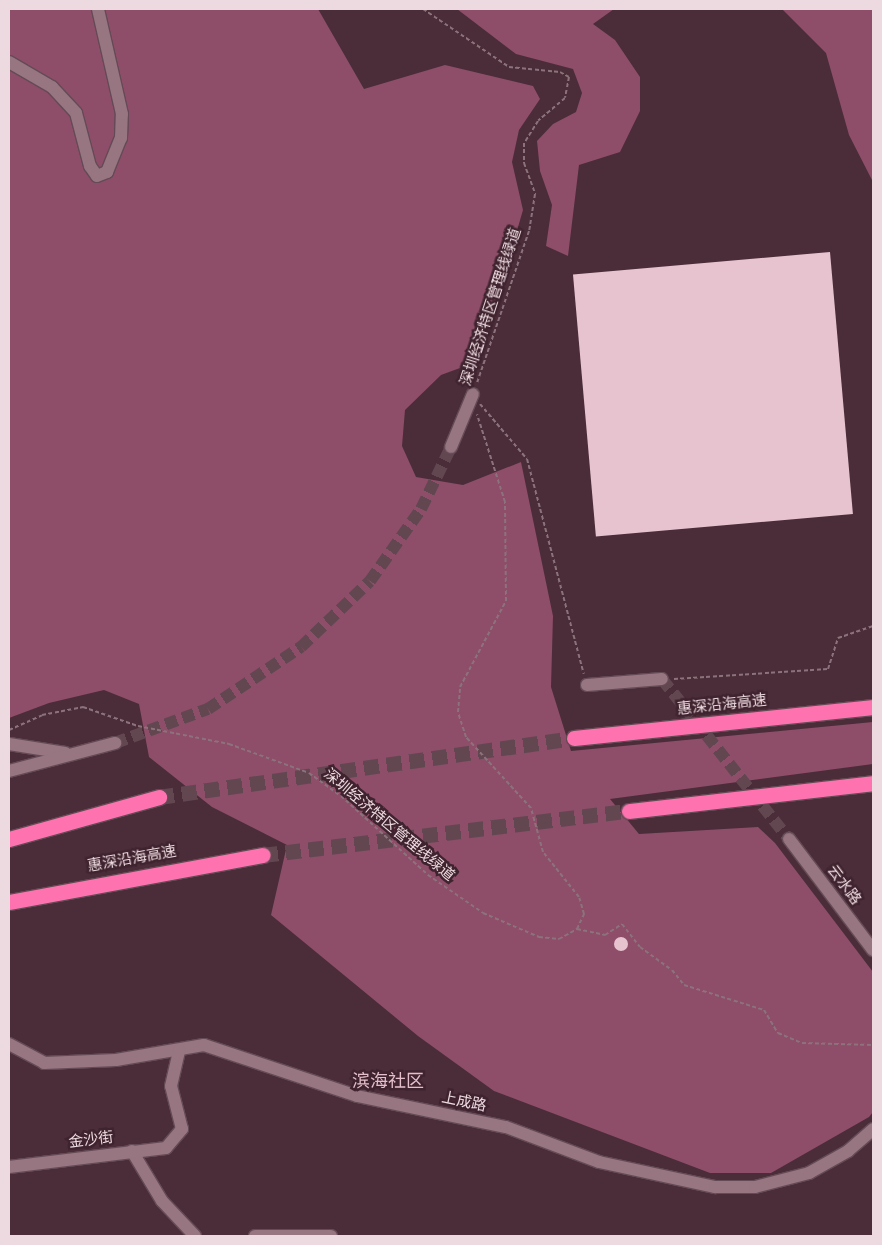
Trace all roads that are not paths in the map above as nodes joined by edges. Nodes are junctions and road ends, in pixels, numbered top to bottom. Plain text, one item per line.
1 (98, 9) edge
2 (9, 62) edge
3 (473, 394) road end
4 (451, 447) tunnel mouth
5 (662, 680) road end
6 (587, 685) road end
7 (873, 706) edge
8 (574, 738) tunnel mouth
9 (115, 743) tunnel mouth
10 (9, 744) edge
11 (73, 754) junction
12 (9, 772) edge
13 (873, 783) edge
14 (159, 797) tunnel mouth
15 (629, 811) tunnel mouth
16 (9, 839) edge
17 (789, 839) tunnel mouth
18 (263, 855) tunnel mouth
19 (9, 902) edge
20 (873, 950) edge
21 (9, 1044) edge
22 (179, 1050) junction
23 (873, 1129) edge
24 (132, 1151) junction
25 (9, 1167) edge
26 (195, 1236) edge
27 (255, 1236) edge
28 (331, 1236) edge

1 - 2 street
3 - 4 street
5 - 6 street
7 - 8 highway, 惠深沿海高速
9 - 11 street
10 - 11 street
11 - 12 street
13 - 15 highway
14 - 16 highway
17 - 20 street, 云水路
18 - 19 highway, 惠深沿海高速
21 - 22 street, 上成路
22 - 23 street, 上成路
22 - 24 street
24 - 25 street, 金沙街
24 - 26 street, 金沙街
27 - 28 street

